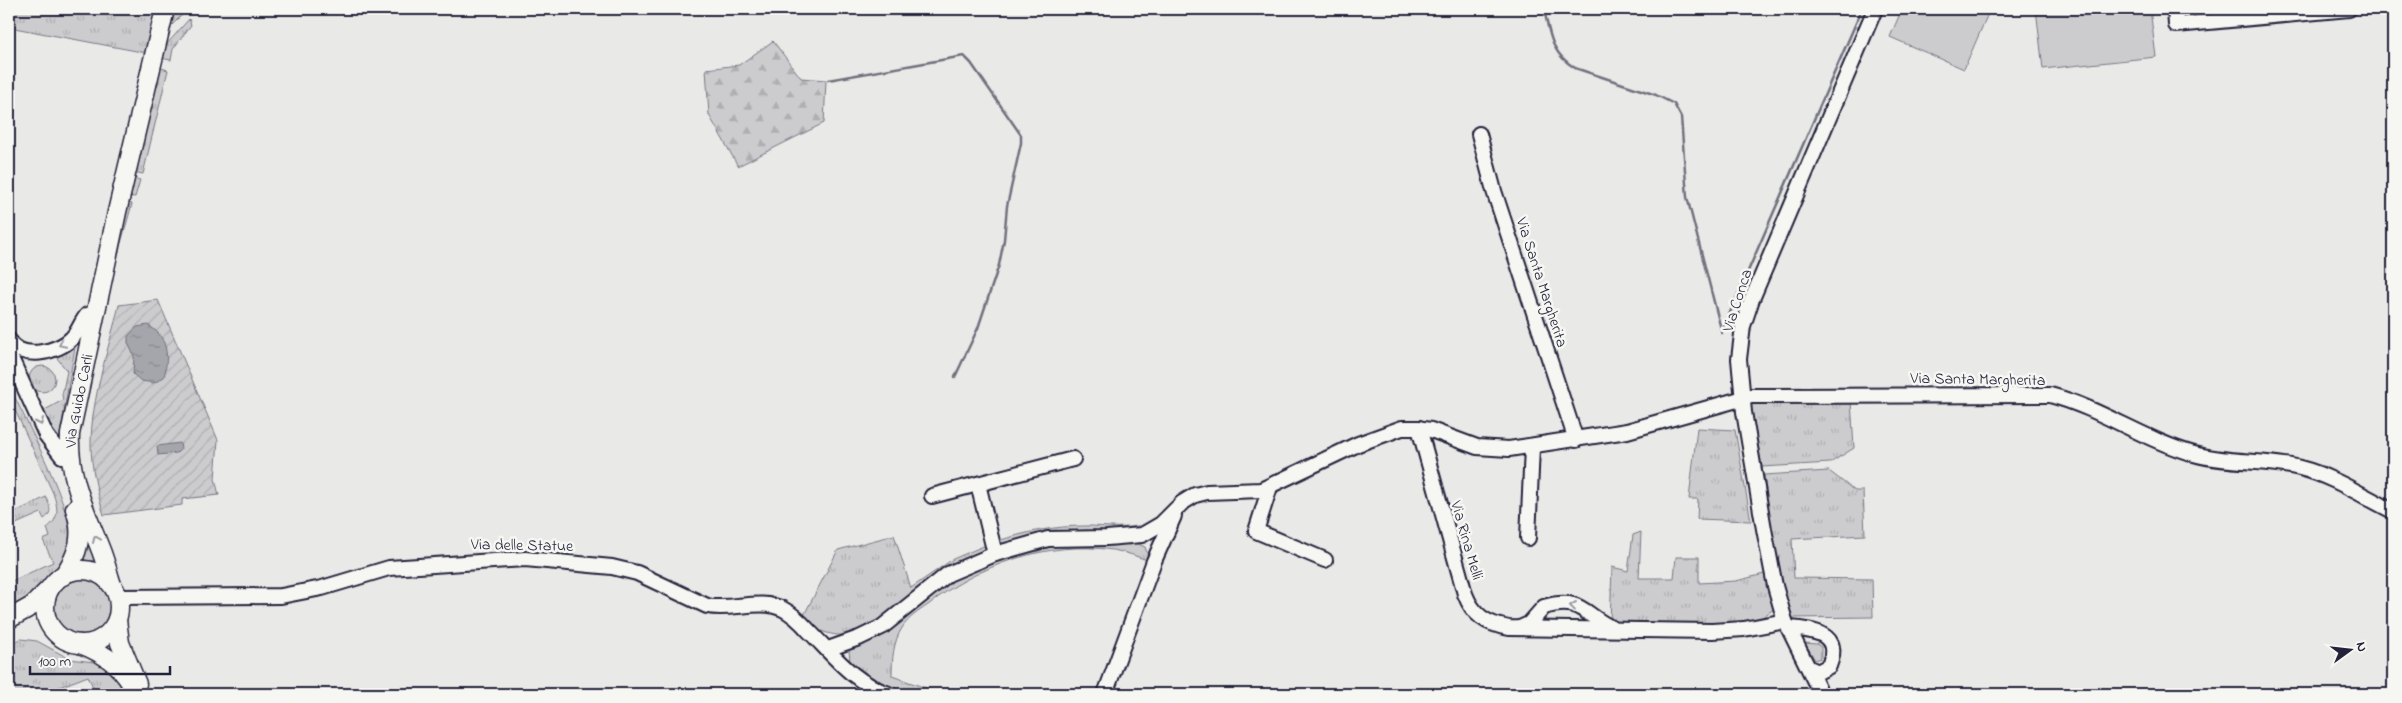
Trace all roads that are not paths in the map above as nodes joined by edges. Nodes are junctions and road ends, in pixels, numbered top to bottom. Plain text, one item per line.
1 (164, 9) edge
2 (1875, 9) edge
3 (2175, 9) edge
4 (2349, 9) edge
5 (2316, 10) edge
6 (1479, 134) dead end
7 (117, 212) junction
8 (87, 315) junction
9 (9, 340) edge
10 (9, 354) edge
11 (1742, 397) junction
12 (1419, 428) junction
13 (1576, 440) junction
14 (1532, 447) junction
15 (62, 456) junction
16 (1073, 459) dead end
17 (978, 484) junction
18 (1270, 487) junction
19 (932, 496) dead end
20 (1180, 504) junction
21 (2393, 511) edge
22 (1150, 535) junction
23 (1528, 538) dead end
24 (1162, 543) junction
25 (994, 554) junction
26 (1326, 560) dead end
27 (1153, 563) junction
28 (57, 581) junction
29 (115, 591) junction
30 (117, 620) junction
31 (9, 621) edge
32 (1787, 625) junction
33 (1519, 628) junction
34 (1615, 629) junction
35 (54, 631) junction
36 (79, 644) junction
37 (828, 649) junction
38 (1809, 668) junction
39 (138, 694) edge
40 (889, 694) edge
41 (1105, 694) edge
42 (1821, 694) edge

1 - 7 main road, Via Guido Carli
2 - 11 street, Via Conca
3 - 5 street
4 - 5 street
6 - 13 street, Via Santa Margherita
7 - 8 main road, Via Guido Carli
29 -> 7 main road, Via Guido Carli
8 -> 9 street
8 - 15 main road, Via Guido Carli
10 -> 15 street
11 - 13 street, Via Santa Margherita
11 - 21 street, Via Santa Margherita
11 - 32 street, Via Conca
12 - 14 street, Via Santa Margherita
12 - 18 street, Via Santa Margherita
12 - 33 street, Via Rina Melli
13 - 14 street, Via Santa Margherita
14 - 23 street
15 - 28 main road, Via Guido Carli
16 - 17 street
17 - 19 street
17 - 25 street
18 - 20 street, Via Santa Margherita
18 - 26 street
20 - 22 street, Via Santa Margherita
20 - 24 street
22 - 24 street
22 - 25 street
22 - 27 street
24 - 27 street
25 - 37 street
27 - 41 street
28 - 29 main road
28 - 31 main road
28 - 35 main road
29 - 30 main road
29 - 37 street, Via delle Statue
30 - 36 main road
30 - 39 main road
31 - 35 main road
32 - 34 street, Via Rina Melli
32 - 38 street, Via Conca
32 - 38 street, Via Rina Melli
33 - 34 street, Via Rina Melli
34 -> 33 street
35 - 36 main road
36 - 39 main road
37 - 40 street, Via delle Statue
38 - 42 street, Via Conca

